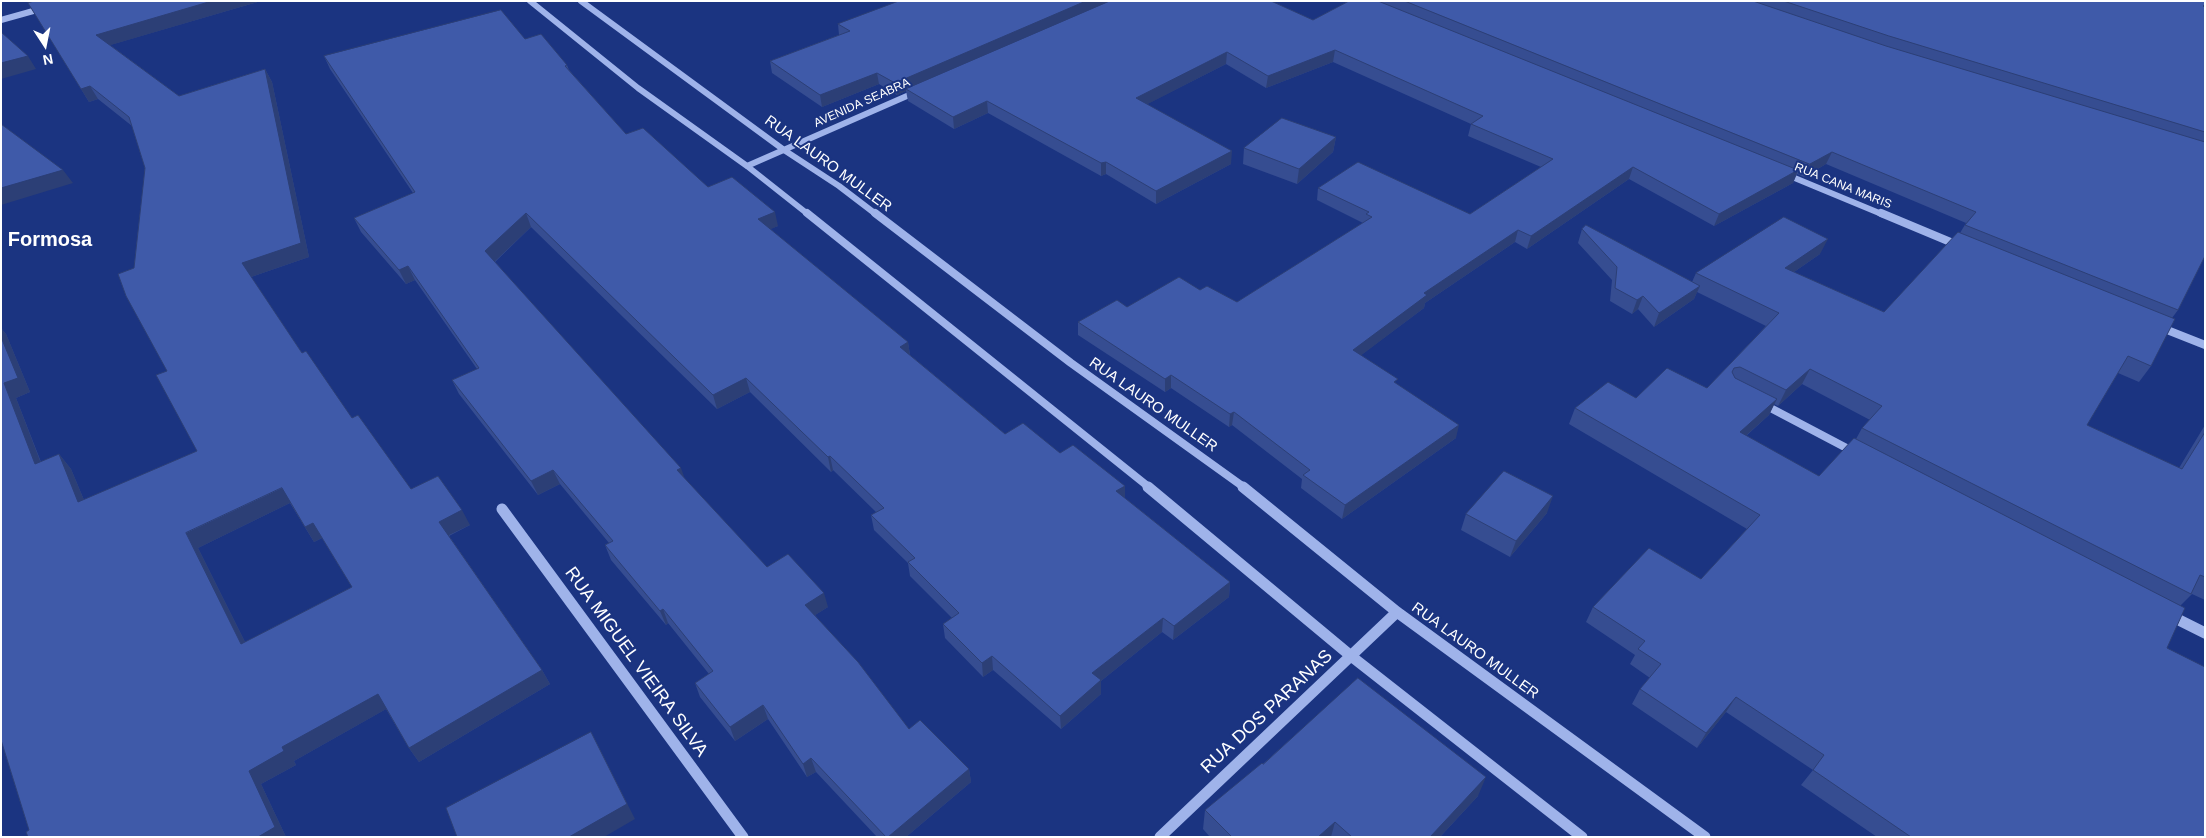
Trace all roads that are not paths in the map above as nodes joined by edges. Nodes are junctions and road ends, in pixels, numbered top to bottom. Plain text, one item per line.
1 (530, 1) edge
2 (581, 1) edge
3 (53, 6) edge
4 (1, 20) edge
5 (927, 87) edge
6 (784, 150) junction
7 (747, 166) junction
8 (1774, 170) edge
9 (1966, 248) edge
10 (2150, 323) edge
11 (2205, 346) edge
12 (1748, 397) edge
13 (1862, 456) edge
14 (502, 509) dead end
15 (2161, 610) edge
16 (1397, 612) junction
17 (2205, 633) edge
18 (1351, 656) junction
19 (743, 837) edge
20 (1160, 837) edge
21 (1582, 837) edge
22 (1705, 837) edge

1 - 7 street
2 - 6 street, RUA LAURO MULLER
3 - 4 street
5 - 6 street, AVENIDA SEABRA
6 - 7 street, AVENIDA SEABRA
6 - 16 street, RUA LAURO MULLER
7 - 18 street
8 - 9 street, RUA CANA MARIS
10 - 11 street
12 - 13 street
14 - 19 street, RUA MIGUEL VIEIRA SILVA
15 - 17 street
16 - 18 street, RUA DOS PARANAS
16 - 22 street, RUA LAURO MULLER
18 - 20 street, RUA DOS PARANAS
18 - 21 street

